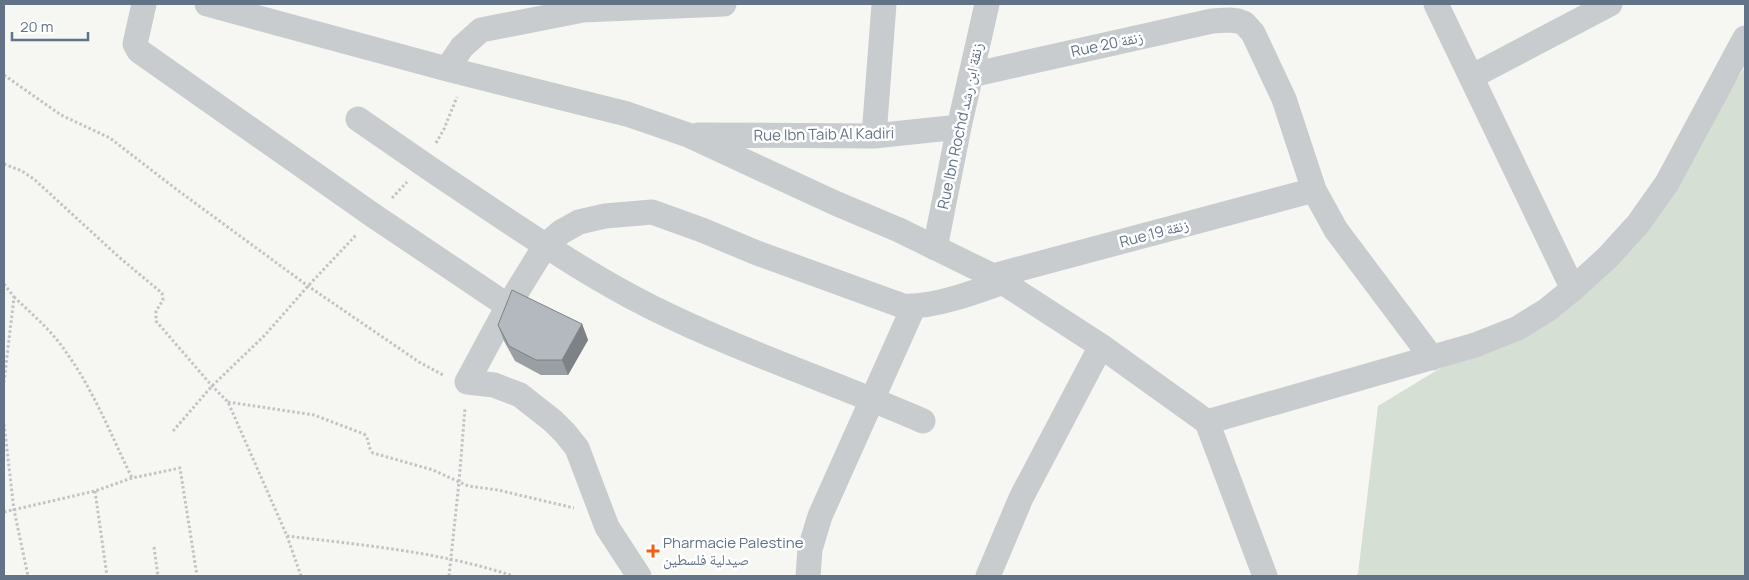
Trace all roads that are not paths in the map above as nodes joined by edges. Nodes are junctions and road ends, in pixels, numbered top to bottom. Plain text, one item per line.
1 (144, 4) edge
2 (207, 4) edge
3 (724, 4) edge
4 (884, 4) edge
5 (987, 4) edge
6 (1436, 4) edge
7 (1610, 4) edge
8 (1745, 38) edge
9 (456, 71) junction
10 (971, 75) junction
11 (1471, 77) junction
12 (358, 119) dead end
13 (959, 127) junction
14 (688, 135) junction
15 (874, 136) junction
16 (1314, 190) junction
17 (546, 246) junction
18 (935, 248) junction
19 (998, 279) junction
20 (1573, 289) junction
21 (508, 306) junction
22 (914, 306) junction
23 (1101, 346) junction
24 (1432, 358) junction
25 (872, 399) junction
26 (923, 421) dead end
27 (1207, 422) junction
28 (639, 576) edge
29 (808, 576) edge
30 (988, 576) edge
31 (1265, 576) edge

1 - 21 street
2 - 9 street
3 - 9 street
4 - 15 street
5 - 10 street, Rue Ibn Rochd زنقة ابن رشد
6 - 11 street
7 - 11 street
8 - 20 street
9 - 14 street
10 - 13 street, Rue Ibn Rochd زنقة ابن رشد
10 - 16 street, Rue 20 زنقة
11 - 20 street
12 - 17 street
13 - 15 street, Rue Ibn Taib Al Kadiri
13 - 18 street, Rue Ibn Rochd زنقة ابن رشد
14 - 15 street, Rue Ibn Taib Al Kadiri
14 - 18 street
16 - 19 street, Rue 19 زنقة
16 - 24 street
17 - 21 street
17 - 22 street
17 - 25 street
18 - 19 street
19 - 22 street, Rue 19 زنقة
19 - 23 street
20 - 24 street
21 - 28 street
22 - 25 street
23 - 27 street
23 - 30 street
24 - 27 street
25 - 26 street
25 - 29 street
27 - 31 street

